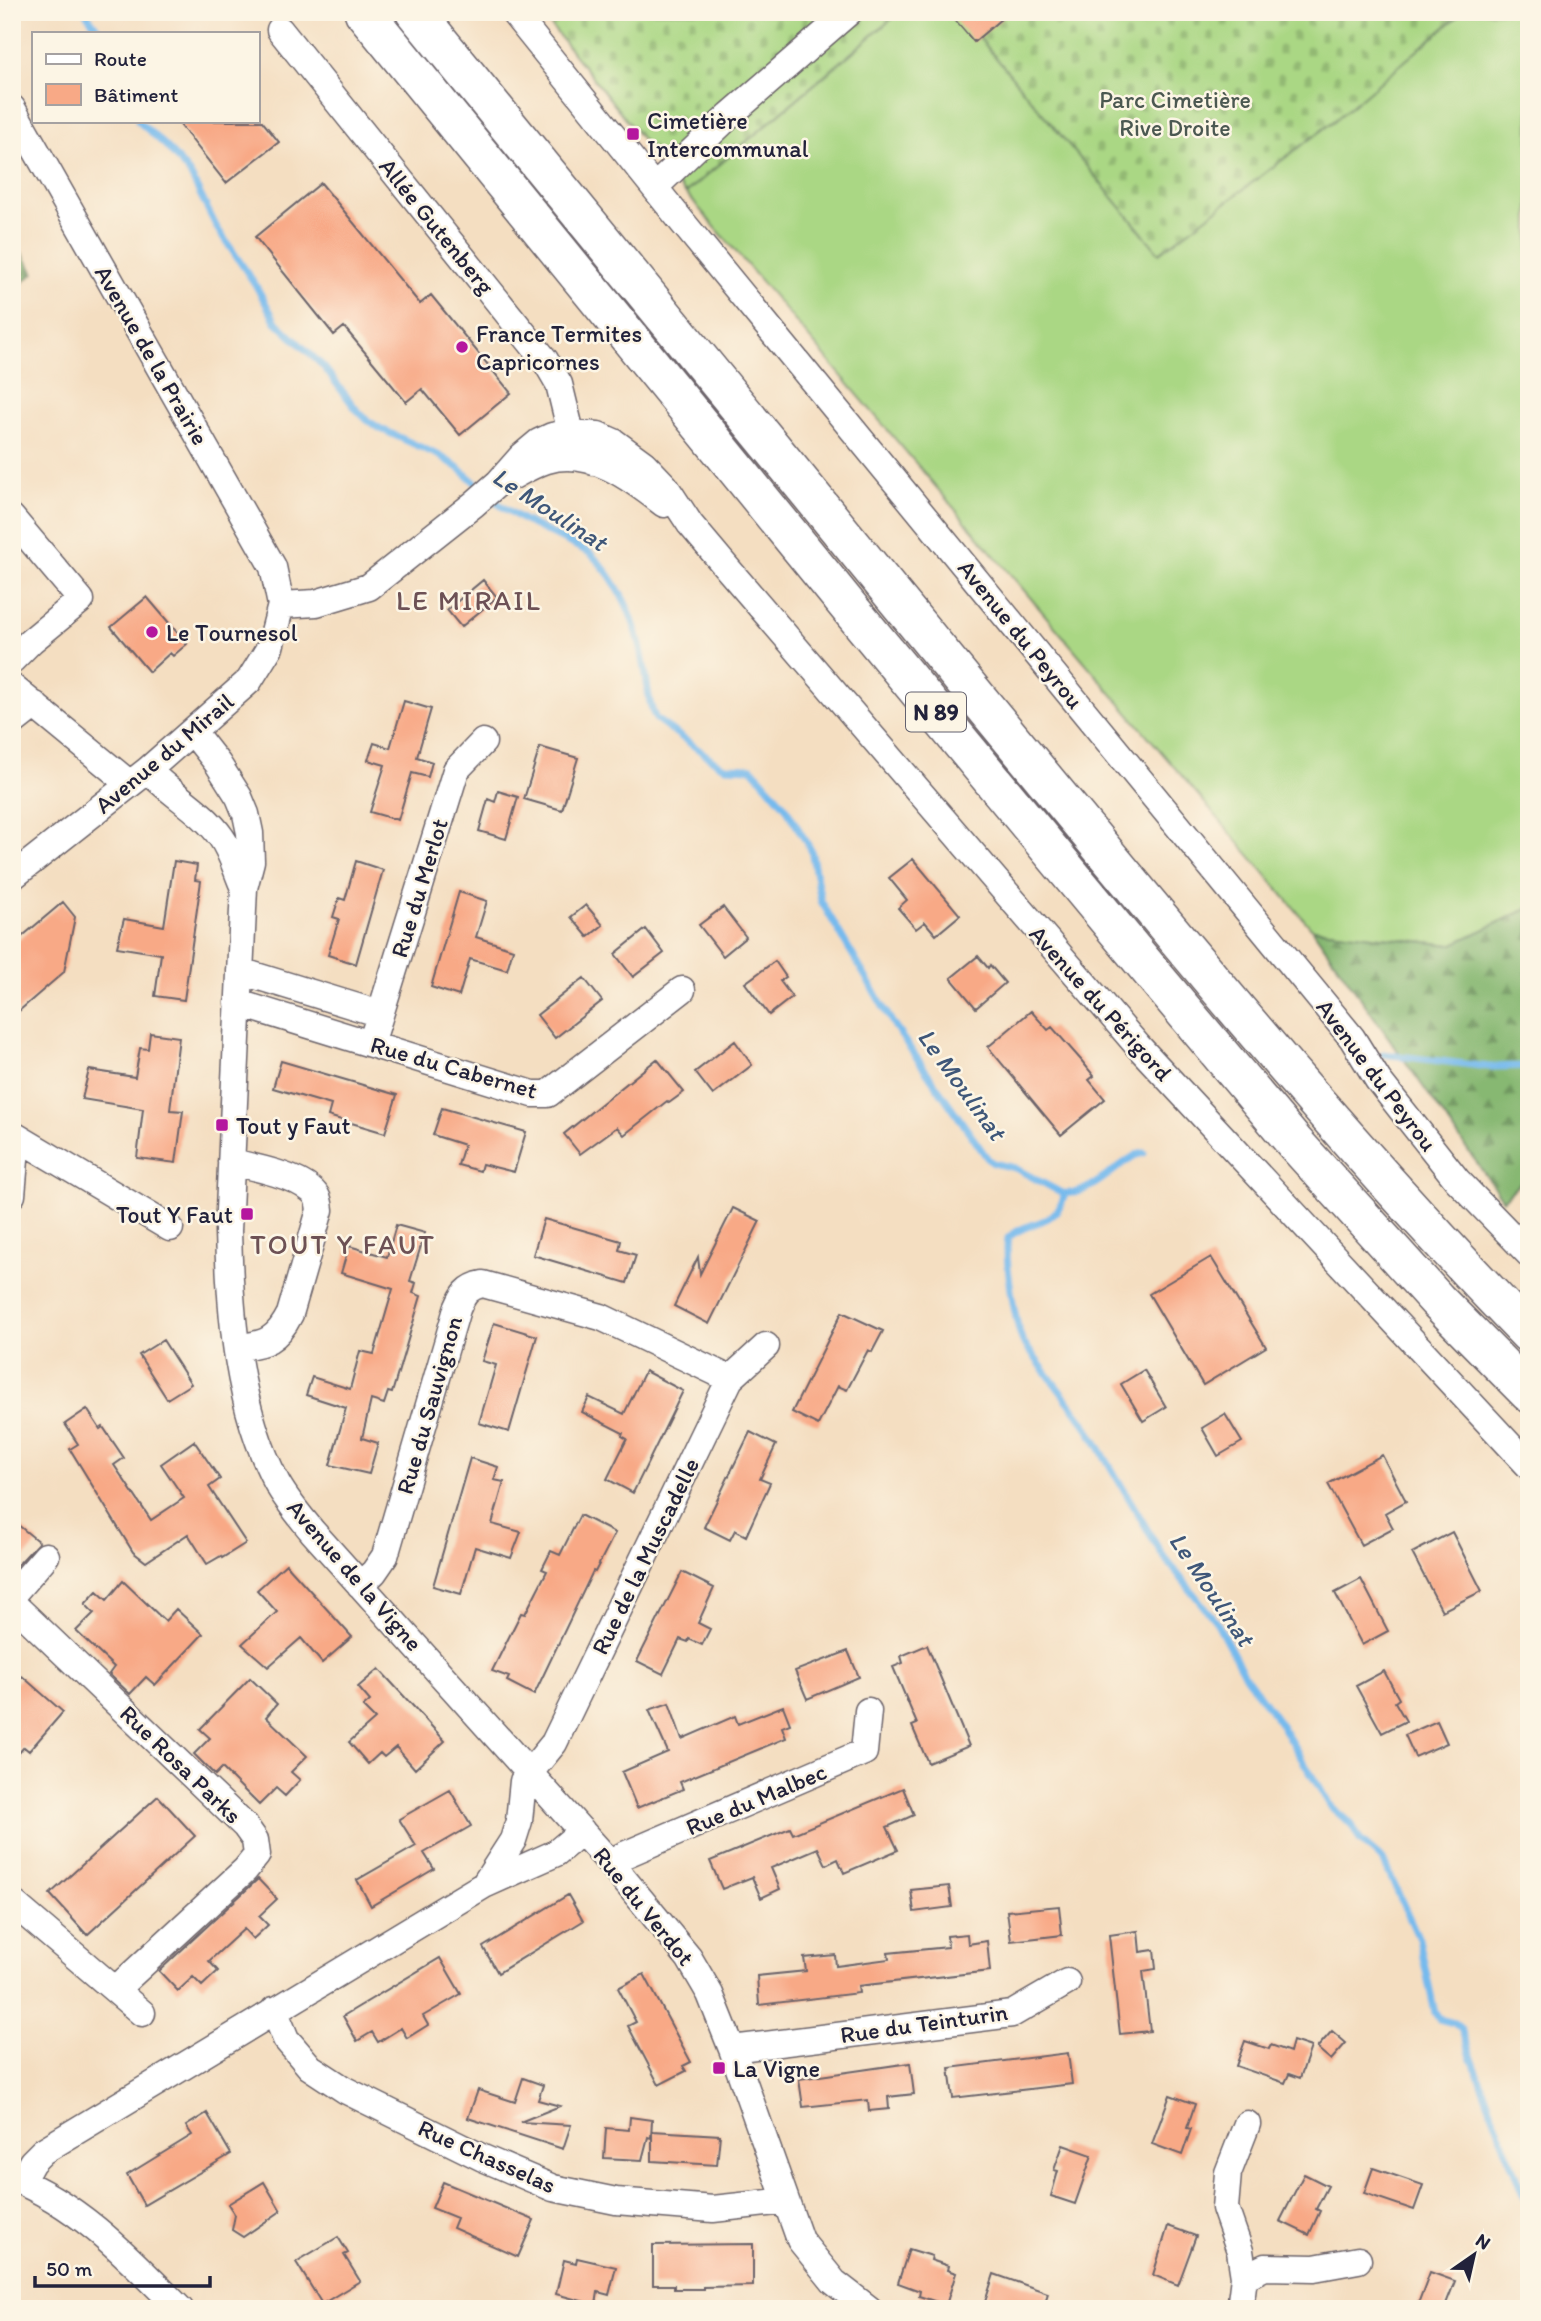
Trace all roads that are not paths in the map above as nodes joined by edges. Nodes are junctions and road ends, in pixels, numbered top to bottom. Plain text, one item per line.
1 (364, 12) edge
2 (415, 12) edge
3 (513, 12) edge
4 (849, 12) edge
5 (280, 30) dead end
6 (12, 108) edge
7 (655, 187) junction
8 (572, 433) junction
9 (594, 462) junction
10 (530, 467) junction
11 (498, 483) junction
12 (12, 518) edge
13 (690, 524) junction
14 (281, 605) junction
15 (12, 660) edge
16 (12, 687) edge
17 (35, 705) junction
18 (12, 723) edge
19 (193, 732) junction
20 (483, 742) dead end
21 (139, 777) junction
22 (12, 877) edge
23 (244, 887) junction
24 (240, 971) junction
25 (682, 990) dead end
26 (238, 1003) junction
27 (380, 1014) junction
28 (371, 1044) junction
29 (14, 1135) edge
30 (231, 1162) junction
31 (12, 1195) edge
32 (170, 1228) dead end
33 (1529, 1254) edge
34 (1529, 1334) edge
35 (766, 1346) dead end
36 (237, 1347) junction
37 (730, 1379) junction
38 (1529, 1393) edge
39 (1529, 1466) edge
40 (46, 1556) dead end
41 (360, 1585) junction
42 (12, 1595) edge
43 (12, 1603) edge
44 (868, 1711) dead end
45 (529, 1772) junction
46 (582, 1831) junction
47 (612, 1866) junction
48 (484, 1885) junction
49 (12, 1902) edge
50 (1068, 1982) dead end
51 (115, 1990) junction
52 (274, 2010) junction
53 (142, 2013) dead end
54 (732, 2049) junction
55 (1247, 2124) dead end
56 (17, 2180) edge
57 (786, 2201) junction
58 (1358, 2260) dead end
59 (1244, 2277) junction
60 (180, 2309) edge
61 (869, 2309) edge
62 (1240, 2309) edge

1 - 38 highway, N 89
2 - 34 highway, N 89
3 - 7 street, Avenue du Peyrou
4 - 7 street
5 - 8 street, Allée Gutenberg
6 - 14 street, Avenue de la Prairie
7 - 33 street, Avenue du Peyrou
8 - 9 street
8 - 10 street
8 - 11 street, Avenue du Périgord
8 - 13 street, Avenue du Périgord
9 - 10 street, Avenue du Périgord
9 - 13 street, Avenue du Périgord
10 - 11 street, Avenue du Périgord
11 - 14 street, Avenue du Périgord
12 - 15 street
13 - 39 street, Avenue du Périgord
14 - 19 street, Avenue du Mirail
16 - 17 street, Avenue de la Vigne
17 - 18 street
17 - 21 street, Avenue de la Vigne
19 - 21 street, Avenue du Mirail
19 - 23 street, Avenue de la Vigne
20 - 27 street, Rue du Merlot
21 - 22 street, Avenue du Mirail
21 - 23 street, Avenue de la Vigne
23 - 24 street, Avenue de la Vigne
24 - 26 street, Avenue de la Vigne
24 - 27 street, Rue du Cabernet
25 - 28 street, Rue du Cabernet
26 - 28 street, Rue du Cabernet
26 - 30 street, Avenue de la Vigne
27 - 28 street, Rue du Merlot
29 - 31 street
29 - 32 street
30 - 36 street, Avenue de la Vigne
30 - 36 street
35 - 37 street, Rue de la Muscadelle
36 - 41 street, Avenue de la Vigne
37 - 41 street, Rue du Sauvignon
37 - 45 street, Rue de la Muscadelle
40 - 42 street
41 - 45 street, Avenue de la Vigne
43 - 51 street, Rue Rosa Parks
44 - 47 street, Rue du Malbec
45 - 46 street, Rue du Verdot
45 - 48 street
46 - 47 street, Rue du Verdot
46 - 48 street
47 - 54 street, Rue du Verdot
48 - 52 street
49 - 51 street
50 - 54 street, Rue du Teinturin
51 - 53 street
52 - 56 street
52 - 57 street, Rue Chasselas
54 - 57 street, Rue du Verdot
55 - 59 street
56 - 60 street
57 - 61 street, Rue du Verdot
58 - 59 street
59 - 62 street

